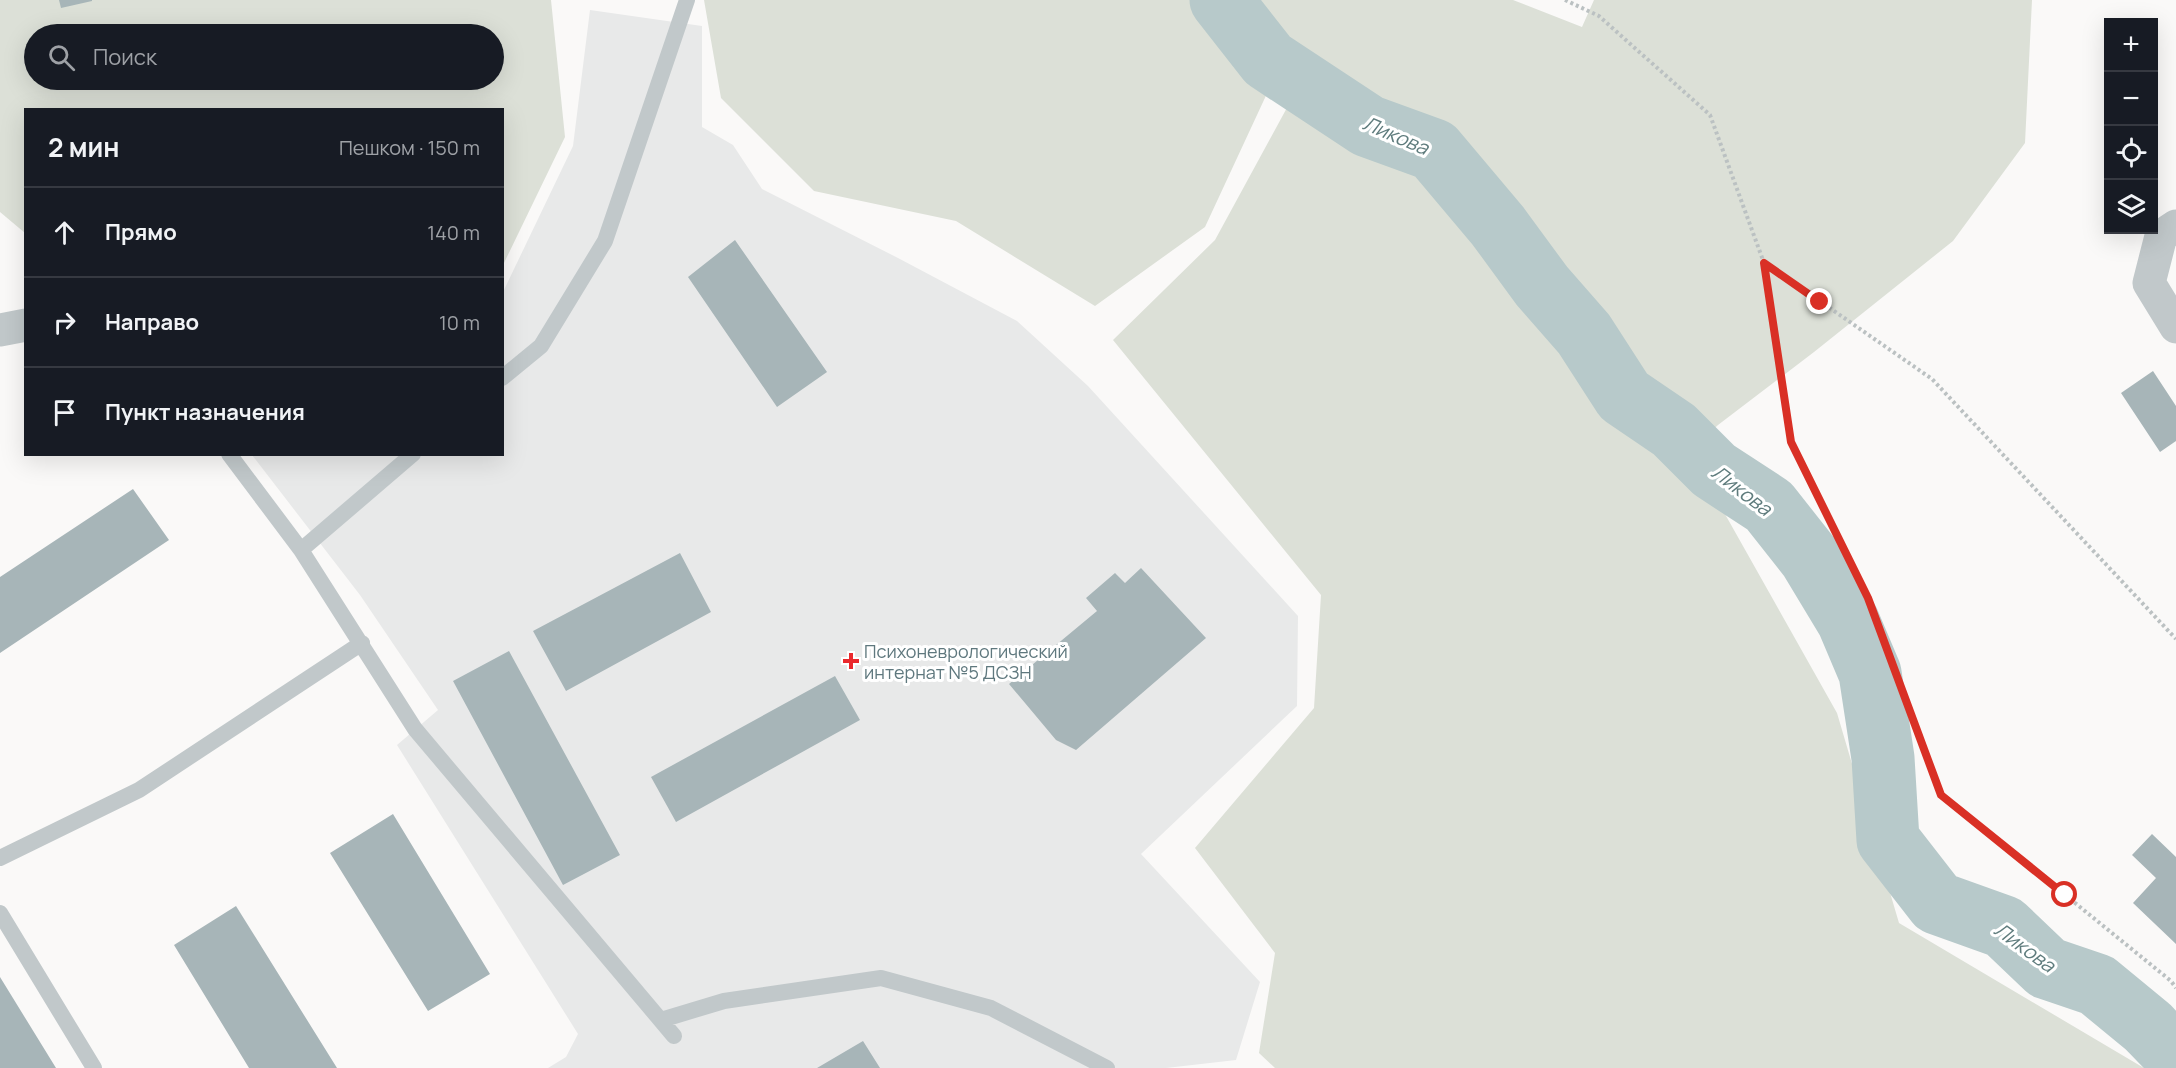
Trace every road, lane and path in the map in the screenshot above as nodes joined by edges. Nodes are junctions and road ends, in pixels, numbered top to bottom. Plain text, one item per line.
1 (687, 0) edge
2 (1565, 0) edge
3 (2176, 226) edge
4 (1764, 263) junction
5 (24, 325) edge
6 (2176, 327) edge
7 (0, 330) edge
8 (504, 376) edge
9 (230, 456) edge
10 (411, 456) edge
11 (301, 550) junction
12 (2176, 639) edge
13 (362, 643) junction
14 (0, 858) edge
15 (0, 914) edge
16 (2176, 988) edge
17 (661, 1020) junction
18 (674, 1036) dead end
19 (94, 1068) edge
20 (1107, 1068) edge

1 - 8 lane
2 - 4 path
3 - 6 street
4 - 12 path
4 - 16 path
5 - 7 street
9 - 11 lane
10 - 11 lane
11 - 13 lane
13 - 14 lane
13 - 17 lane
15 - 19 lane
17 - 18 lane
17 - 20 lane

